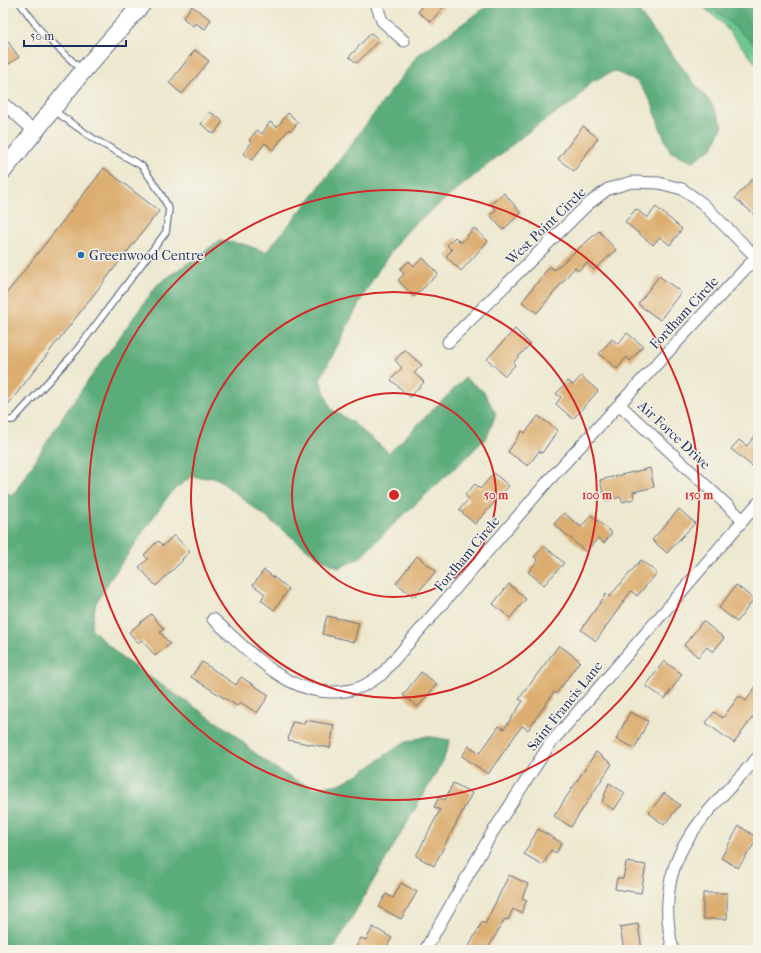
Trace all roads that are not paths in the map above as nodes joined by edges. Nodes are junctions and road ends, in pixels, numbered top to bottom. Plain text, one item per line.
1 (20, 3) edge
2 (143, 3) edge
3 (376, 3) edge
4 (404, 41) dead end
5 (83, 71) junction
6 (3, 103) edge
7 (52, 109) junction
8 (34, 131) junction
9 (3, 171) edge
10 (757, 256) edge
11 (448, 342) dead end
12 (620, 405) junction
13 (3, 420) edge
14 (758, 503) edge
15 (743, 520) junction
16 (213, 620) dead end
17 (758, 757) edge
18 (425, 950) edge
19 (673, 950) edge

1 - 5 lane
2 - 5 main road
3 - 4 street
5 - 7 main road
6 - 8 street
7 - 8 main road
7 - 13 lane
8 - 9 main road
10 - 11 street, West Point Circle
10 - 12 street, Fordham Circle
12 - 15 street, Air Force Drive
12 - 16 street, Fordham Circle
14 - 15 street, Saint Francis Lane
15 - 18 street, Saint Francis Lane
17 - 19 street

